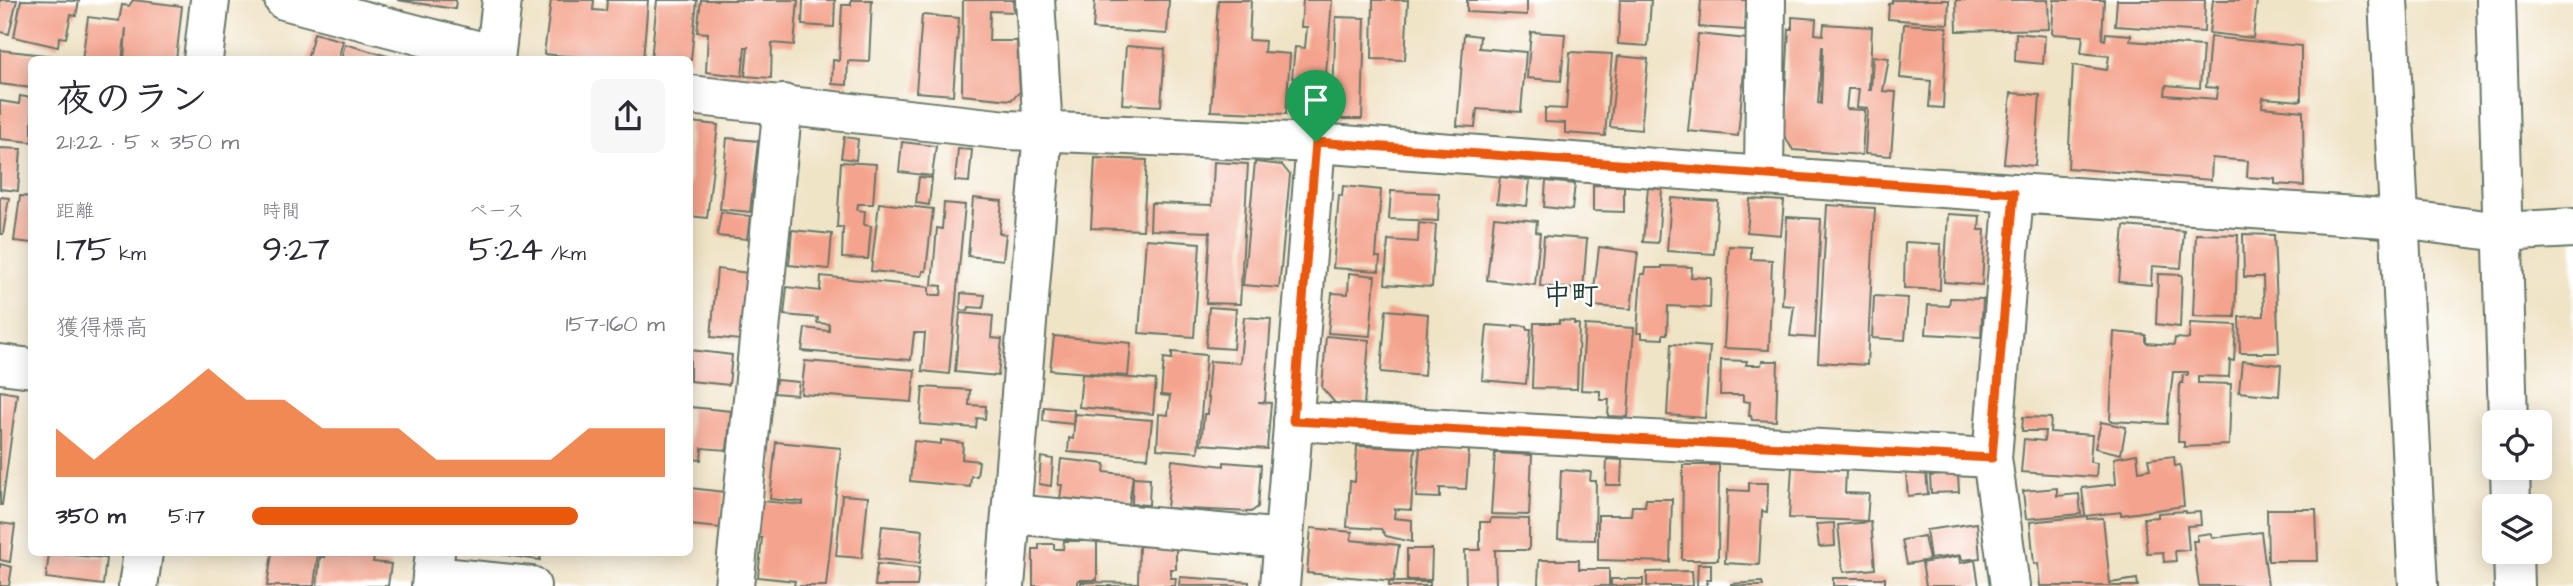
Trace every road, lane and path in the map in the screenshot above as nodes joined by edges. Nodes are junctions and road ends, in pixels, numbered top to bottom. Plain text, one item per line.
1 (210, 0) edge
2 (284, 0) edge
3 (502, 0) edge
4 (1035, 0) edge
5 (1766, 0) edge
6 (2388, 0) edge
7 (2496, 0) edge
8 (203, 56) edge
9 (491, 56) edge
10 (495, 56) edge
11 (693, 95) edge
12 (783, 104) junction
13 (1043, 131) junction
14 (1316, 142) junction
15 (1764, 176) junction
16 (2014, 193) junction
17 (2400, 219) junction
18 (2573, 228) edge
19 (2501, 232) junction
20 (0, 364) edge
21 (28, 368) edge
22 (2508, 410) edge
23 (1293, 421) junction
24 (1992, 458) junction
25 (1012, 514) junction
26 (1284, 539) junction
27 (143, 556) edge
28 (2513, 564) edge
29 (432, 572) edge
30 (138, 586) edge
31 (531, 586) edge
32 (734, 586) edge
33 (1005, 586) edge
34 (1280, 586) edge
35 (2010, 586) edge
36 (2418, 586) edge
37 (2514, 586) edge

1 - 8 street
2 - 9 street
3 - 10 street
4 - 13 street
5 - 15 street
6 - 17 street
7 - 19 street
11 - 12 street
12 - 13 street
12 - 32 street
13 - 14 street
13 - 25 street
14 - 15 street
14 - 23 street
15 - 16 street
16 - 17 street
16 - 24 street
17 - 19 street
17 - 36 street
18 - 19 street
19 - 22 street
20 - 21 street
23 - 24 street
23 - 26 street
24 - 35 street
25 - 26 street
25 - 33 street
26 - 34 street
27 - 30 street
28 - 37 street
29 - 31 street

